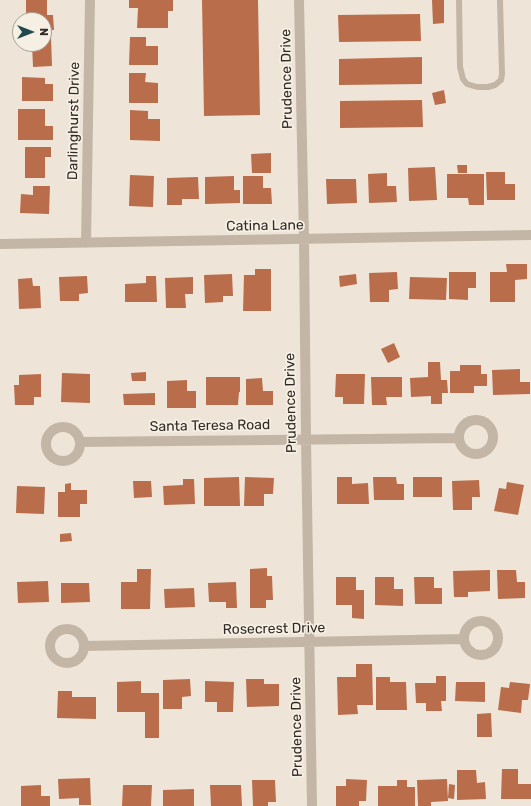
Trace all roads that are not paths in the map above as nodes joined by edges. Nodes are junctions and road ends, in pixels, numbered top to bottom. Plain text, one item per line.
1 (90, 0) edge
2 (299, 0) edge
3 (459, 0) edge
4 (500, 0) edge
5 (531, 235) edge
6 (304, 239) junction
7 (86, 243) junction
8 (0, 244) edge
9 (459, 438) dead end
10 (306, 439) junction
11 (80, 442) dead end
12 (464, 639) dead end
13 (310, 642) junction
14 (84, 646) dead end
15 (312, 806) edge

1 - 7 street, Darlinghurst Drive
2 - 6 street, Prudence Drive
3 - 4 lane
5 - 6 street, Catina Lane
6 - 7 street, Catina Lane
6 - 10 street, Prudence Drive
7 - 8 street, Catina Lane
9 - 10 street, Santa Teresa Road
10 - 11 street, Santa Teresa Road
10 - 13 street, Prudence Drive
12 - 13 street, Rosecrest Drive
13 - 14 street, Rosecrest Drive
13 - 15 street, Prudence Drive

